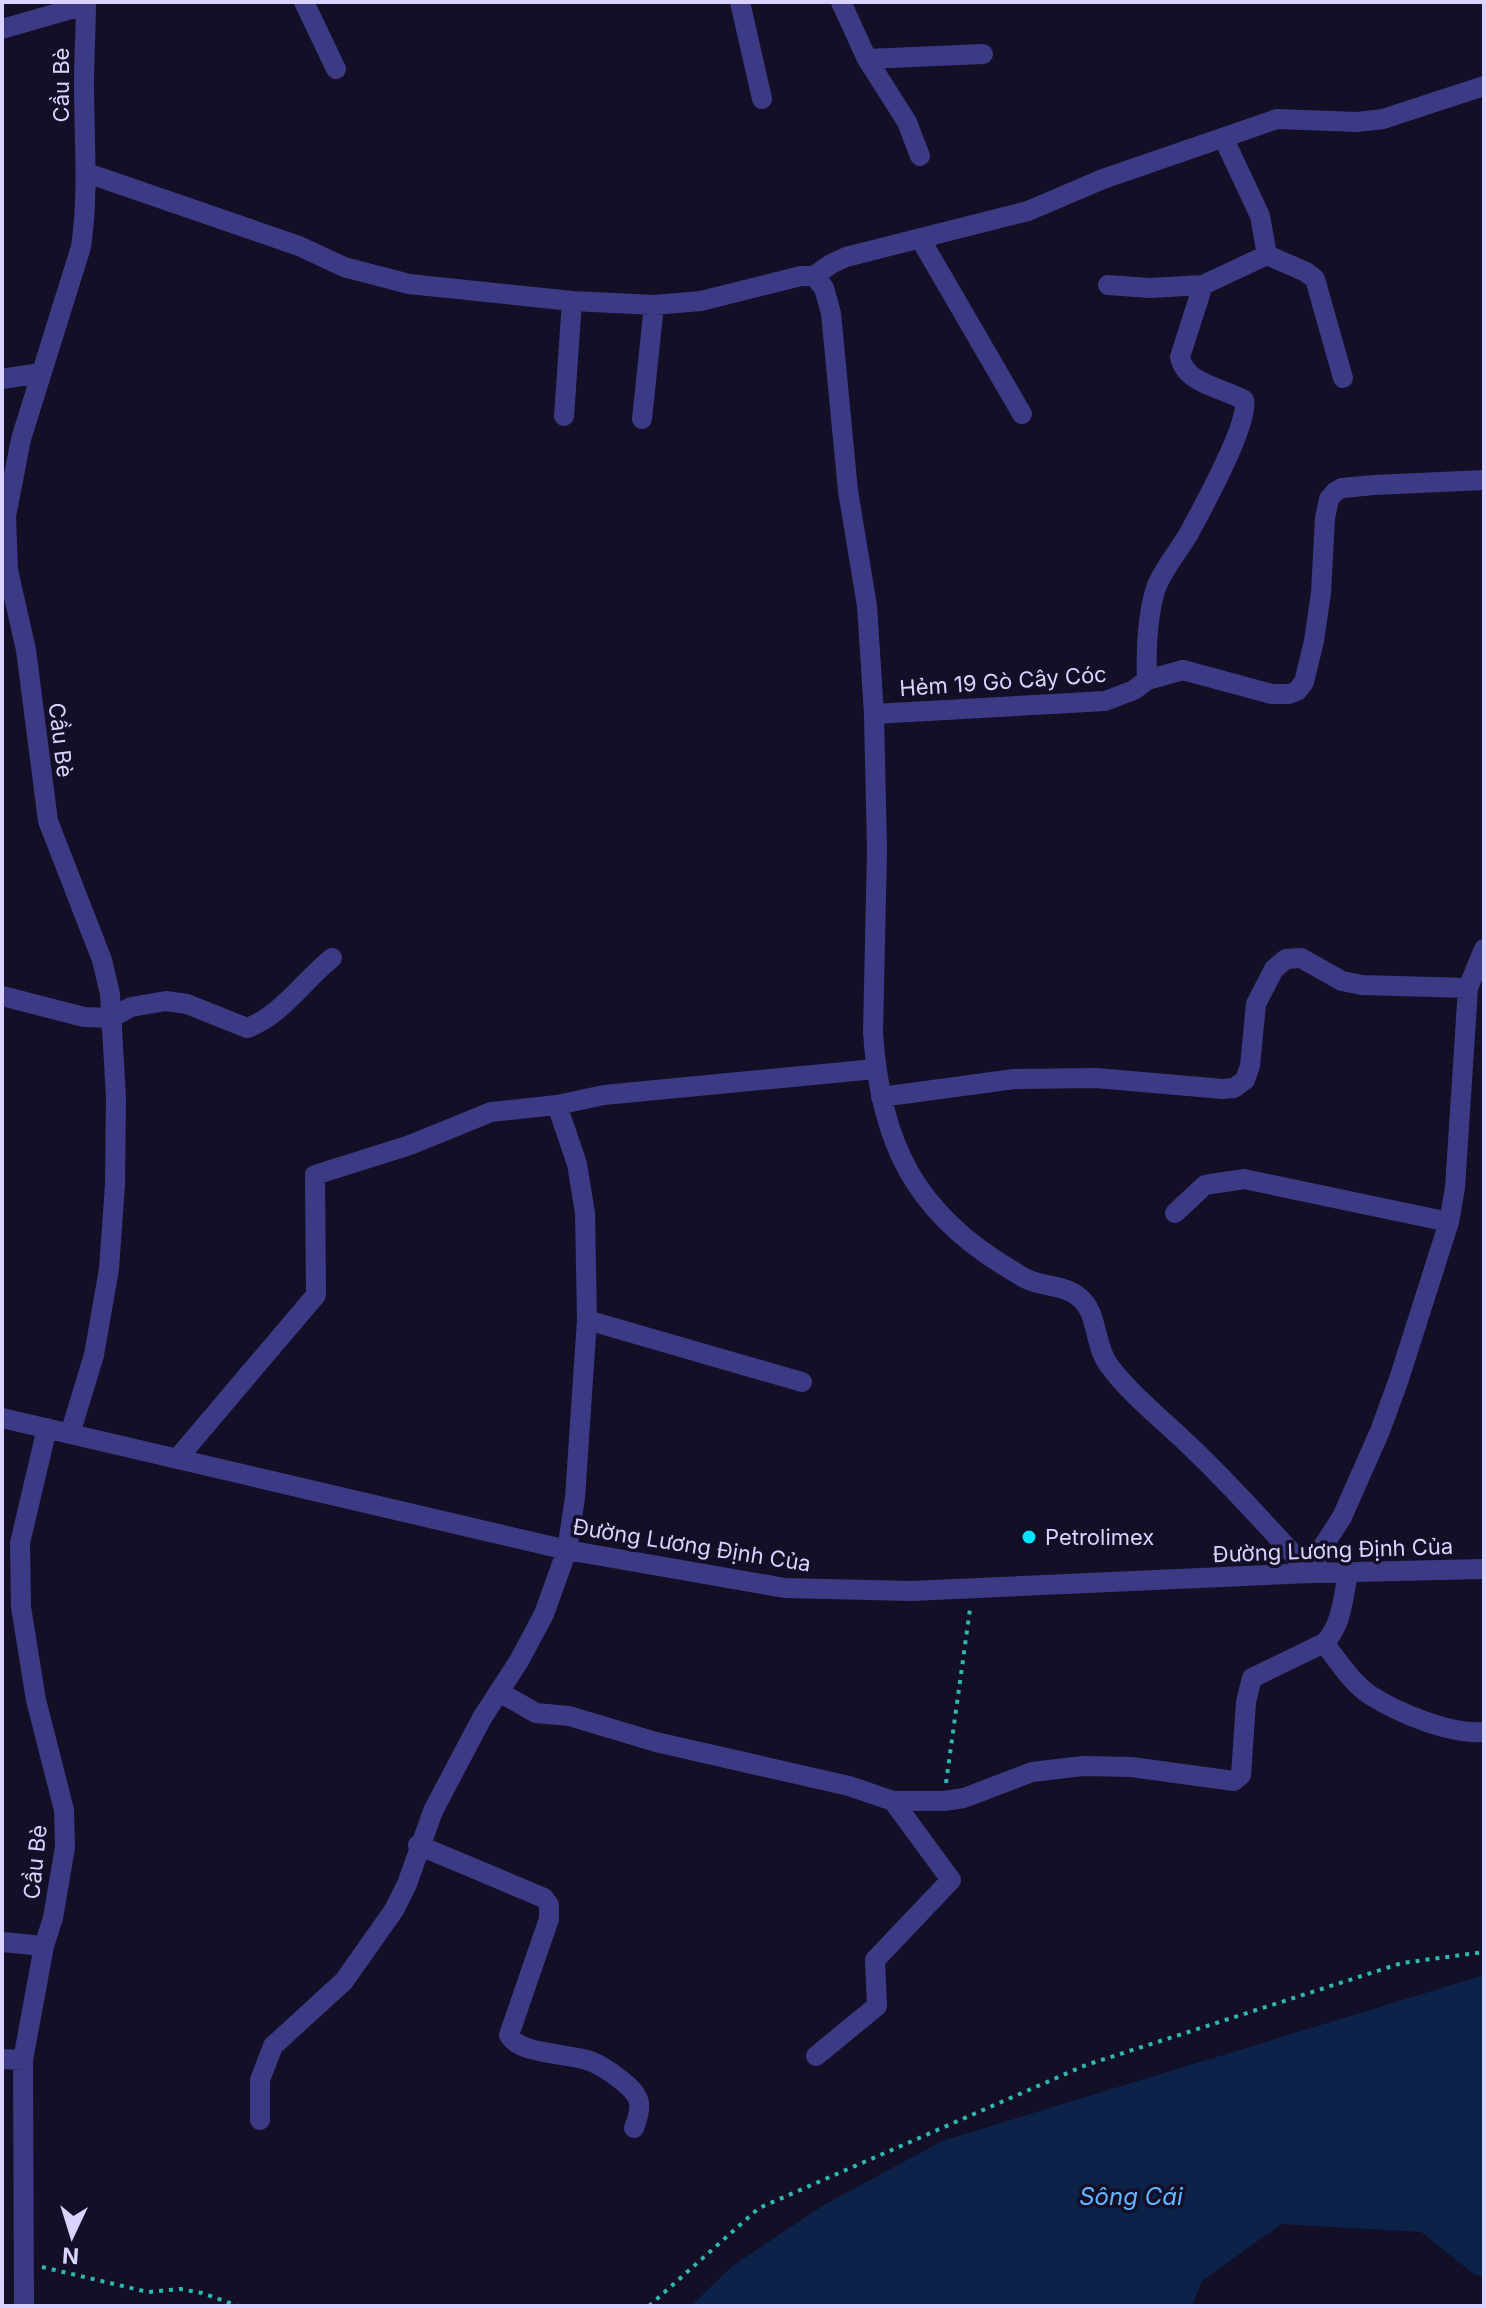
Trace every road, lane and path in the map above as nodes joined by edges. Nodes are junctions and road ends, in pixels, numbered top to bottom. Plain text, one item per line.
1 (304, 2) edge
2 (740, 2) edge
3 (841, 2) edge
4 (86, 4) edge
5 (2, 29) edge
6 (983, 54) dead end
7 (867, 59) junction
8 (336, 69) dead end
9 (1484, 86) edge
10 (762, 99) dead end
11 (1224, 139) junction
12 (920, 156) dead end
13 (87, 173) junction
14 (921, 240) junction
15 (1267, 255) junction
16 (814, 276) junction
17 (1108, 285) dead end
18 (1203, 285) junction
19 (572, 301) junction
20 (654, 305) junction
21 (40, 373) junction
22 (1343, 378) dead end
23 (2, 379) edge
24 (1022, 414) dead end
25 (564, 416) dead end
26 (642, 419) dead end
27 (1484, 480) edge
28 (10, 604) edge
29 (1147, 680) junction
30 (874, 714) junction
31 (1484, 949) edge
32 (332, 958) dead end
33 (1468, 988) junction
34 (2, 996) edge
35 (111, 1018) junction
36 (875, 1069) junction
37 (881, 1097) junction
38 (557, 1105) junction
39 (1175, 1213) dead end
40 (1449, 1222) junction
41 (587, 1320) junction
42 (802, 1382) dead end
43 (2, 1418) edge
44 (47, 1428) junction
45 (70, 1434) junction
46 (177, 1459) junction
47 (567, 1550) junction
48 (11, 1561) edge
49 (1484, 1569) edge
50 (1311, 1573) junction
51 (1348, 1574) junction
52 (972, 1588) junction
53 (1324, 1643) junction
54 (499, 1692) junction
55 (1484, 1732) edge
56 (893, 1801) junction
57 (944, 1801) junction
58 (418, 1845) junction
59 (2, 1942) edge
60 (44, 1946) junction
61 (1484, 1952) edge
62 (816, 2056) dead end
63 (12, 2059) edge
64 (260, 2120) dead end
65 (634, 2128) dead end
66 (24, 2262) junction
67 (24, 2306) edge
68 (238, 2306) edge
69 (649, 2306) edge

1 - 8 street
2 - 10 street
3 - 7 street
4 - 5 street
4 - 13 street, Cầu Bè
6 - 7 street
7 - 12 street
9 - 11 street
11 - 14 street
11 - 15 street
13 - 19 street
13 - 21 street, Cầu Bè
14 - 16 street
14 - 24 street
15 - 18 street
15 - 22 street
16 - 20 street
16 - 30 street
17 - 18 street
18 - 29 street
19 - 20 street
19 - 25 street
20 - 26 street
21 - 23 street
21 - 28 street, Cầu Bè
27 - 29 street, Hẻm 19 Gò Cây Cóc
28 - 35 street, Cầu Bè
29 - 30 street, Hẻm 19 Gò Cây Cóc
30 - 36 street
31 - 33 street
32 - 35 street
33 - 37 street
33 - 40 street
34 - 35 street
35 - 45 street, Cầu Bè
36 - 37 street
36 - 38 street
37 - 50 street
38 - 41 street
38 - 46 street
39 - 40 street
40 - 50 street
41 - 42 street
41 - 47 street
43 - 44 street, Đường Lương Định Của
44 - 45 street, Đường Lương Định Của
44 - 48 street, Cầu Bè
45 - 46 street, Đường Lương Định Của
46 - 47 street, Đường Lương Định Của
47 - 52 street, Đường Lương Định Của
47 - 54 street
48 - 60 street, Cầu Bè
49 - 51 street, Đường Lương Định Của
50 - 51 street, Đường Lương Định Của
50 - 52 street, Đường Lương Định Của
51 - 53 street
52 - 57 path
53 - 55 street
53 - 57 street
54 - 56 street
54 - 58 street
56 - 57 street
56 - 62 street
58 - 64 street
58 - 65 street
59 - 60 street
60 - 63 street, Cầu Bè
61 - 69 path
63 - 66 street, Cầu Bè
66 - 67 street, Cầu Bè
66 - 68 path

